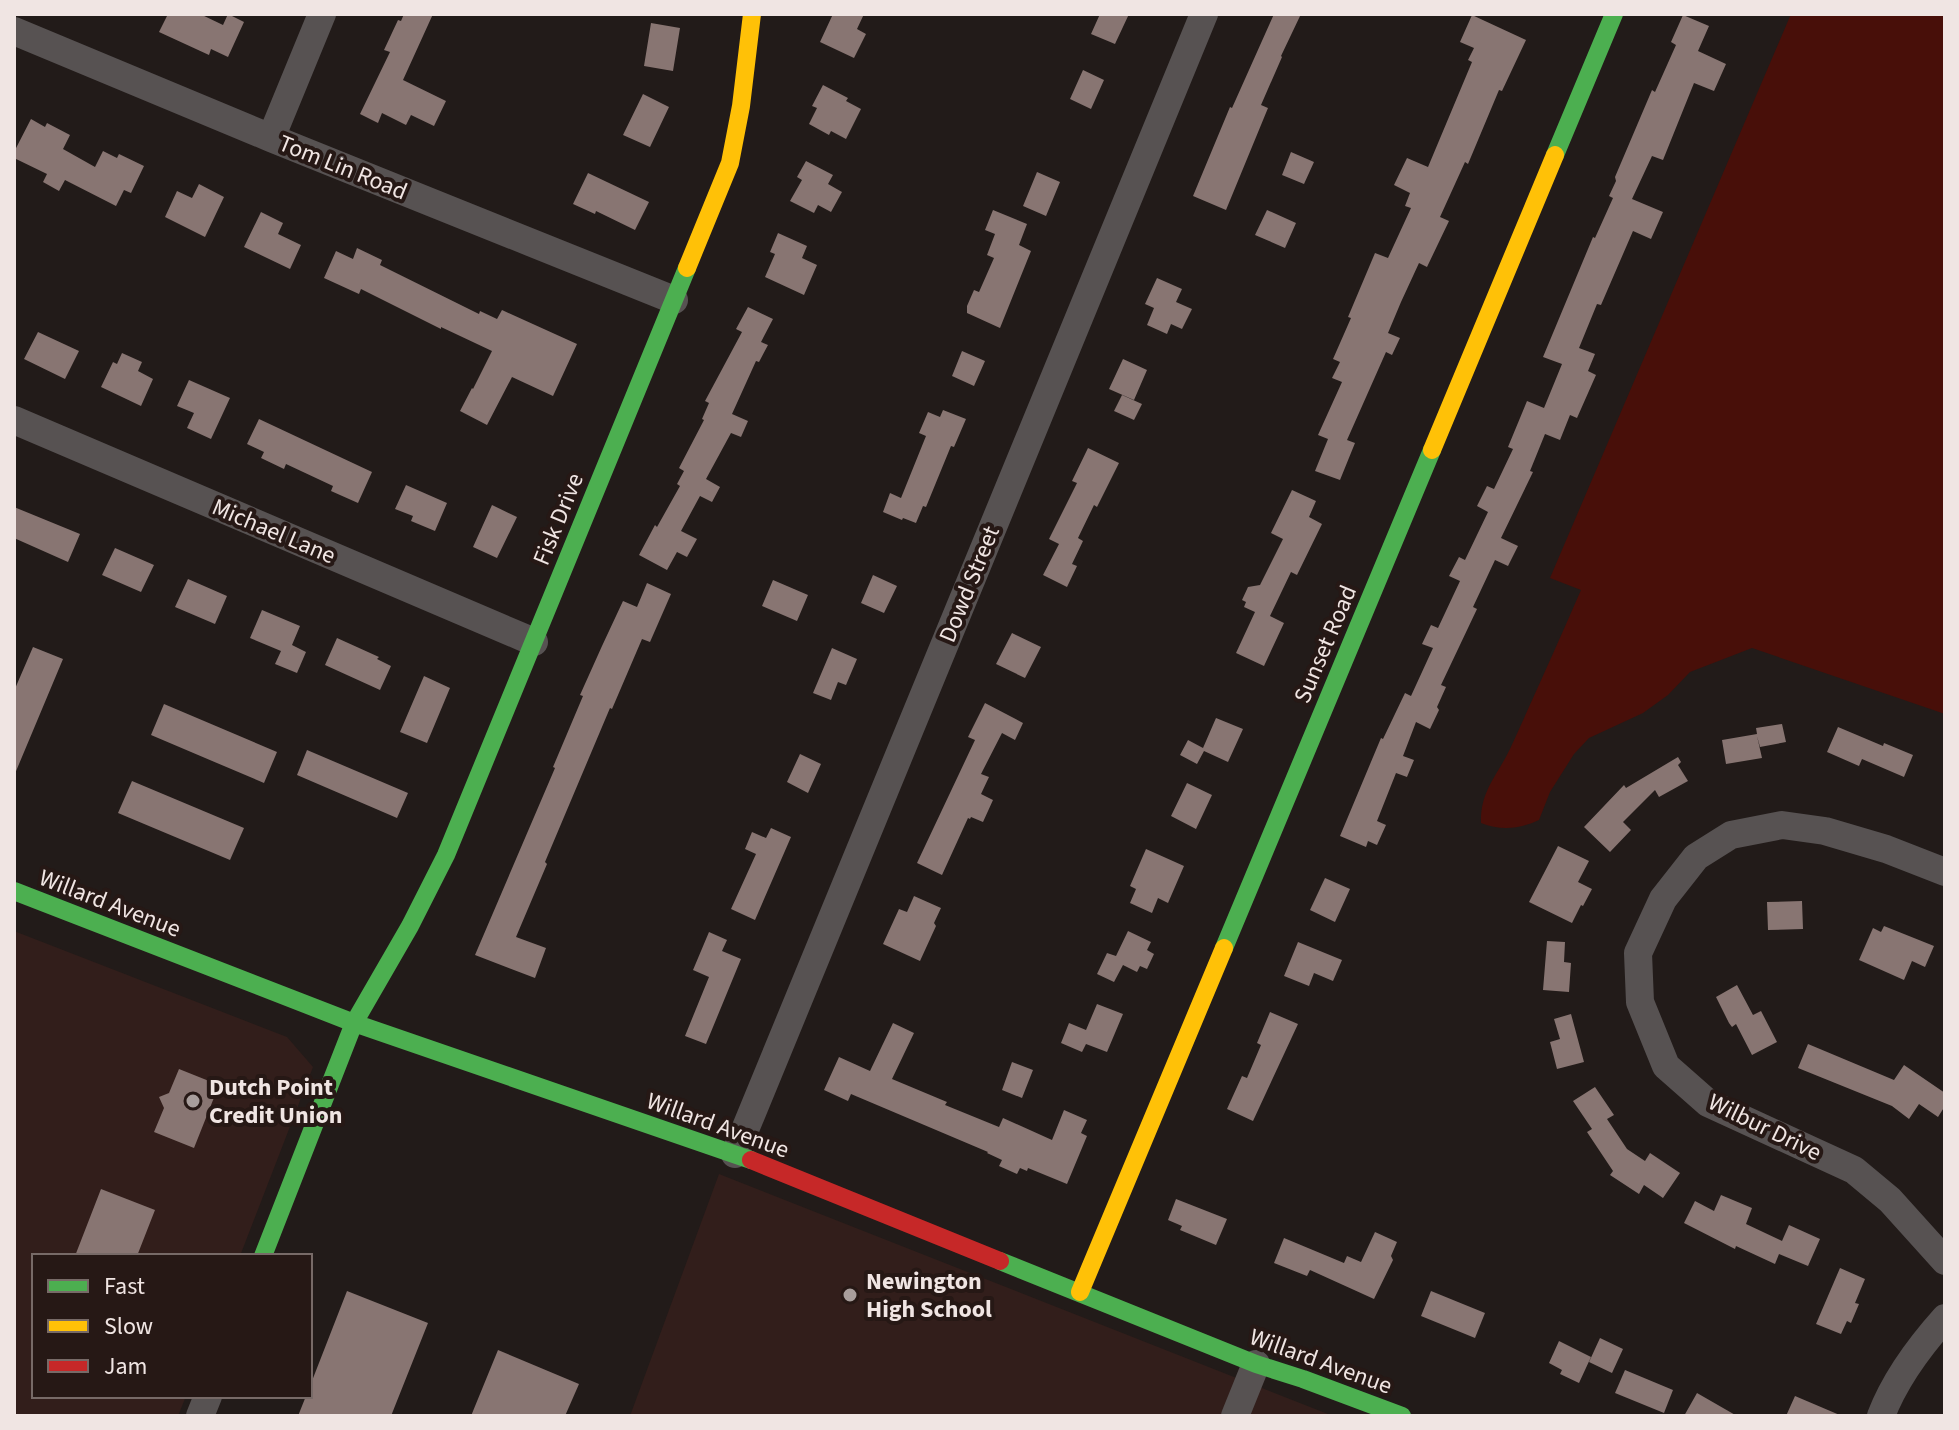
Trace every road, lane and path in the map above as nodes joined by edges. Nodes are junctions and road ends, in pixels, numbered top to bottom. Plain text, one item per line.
1 (322, 14) edge
2 (752, 14) edge
3 (1204, 14) edge
4 (1614, 14) edge
5 (14, 31) edge
6 (271, 138) junction
7 (674, 300) junction
8 (14, 420) edge
9 (534, 642) junction
10 (1945, 872) edge
11 (14, 891) edge
12 (354, 1023) junction
13 (735, 1154) junction
14 (264, 1254) edge
15 (1945, 1261) edge
16 (1080, 1292) junction
17 (1945, 1318) edge
18 (1256, 1364) junction
19 (1235, 1416) edge
20 (1402, 1416) edge
21 (1881, 1416) edge

1 - 6 street
2 - 7 street, Fisk Drive
3 - 13 street, Dowd Street
4 - 16 street, Sunset Road
5 - 6 street, Tom Lin Road
6 - 7 street, Tom Lin Road
7 - 9 street, Fisk Drive
8 - 9 street, Michael Lane
9 - 12 street, Fisk Drive
10 - 15 street, Wilbur Drive
11 - 12 street, Willard Avenue
12 - 13 street, Willard Avenue
12 - 14 street, Fisk Drive
13 - 16 street, Willard Avenue
16 - 18 street, Willard Avenue
17 - 21 street
18 - 19 street
18 - 20 street, Willard Avenue

